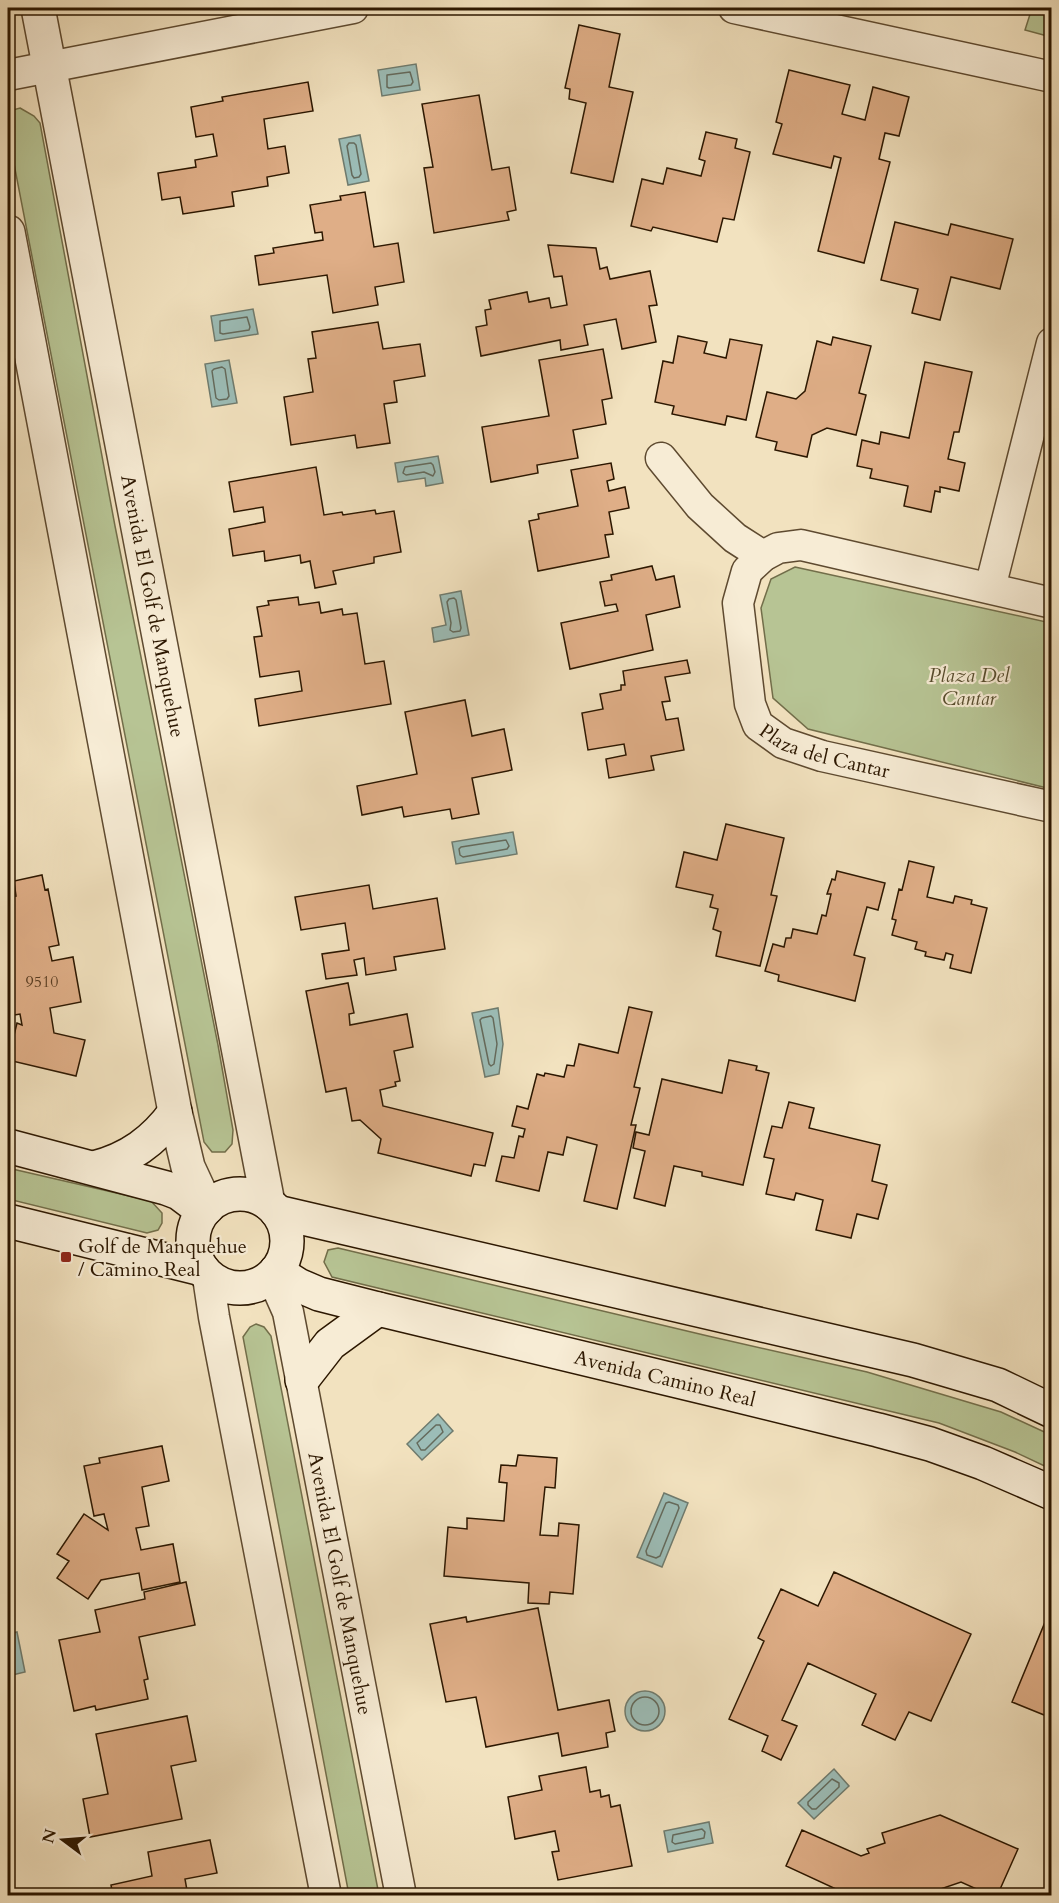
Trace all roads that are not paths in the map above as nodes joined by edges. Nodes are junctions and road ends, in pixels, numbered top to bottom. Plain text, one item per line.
1 (38, 8) edge
2 (353, 8) edge
3 (734, 8) edge
4 (49, 67) junction
5 (8, 75) edge
6 (1052, 77) edge
7 (8, 232) edge
8 (1052, 343) edge
9 (661, 458) dead end
10 (763, 556) junction
11 (990, 588) junction
12 (1052, 603) edge
13 (1052, 807) edge
14 (175, 1112) junction
15 (8, 1146) edge
16 (94, 1168) junction
17 (272, 1207) junction
18 (205, 1209) junction
19 (8, 1221) edge
20 (205, 1273) junction
21 (274, 1273) junction
22 (378, 1309) junction
23 (302, 1380) junction
24 (1052, 1411) edge
25 (1052, 1493) edge
26 (326, 1896) edge
27 (401, 1896) edge

1 - 4 main road, Avenida El Golf de Manquehue
2 - 4 street
3 - 6 street
4 - 5 street
4 - 17 main road, Avenida El Golf de Manquehue
7 - 14 main road
8 - 11 street
9 - 10 street
10 - 11 street
10 - 13 street, Plaza del Cantar
11 - 12 street
14 - 16 main road
14 - 18 main road
15 - 16 main road
16 - 18 main road
17 - 18 main road
17 - 21 main road
17 - 24 main road
18 - 20 main road
19 - 20 main road
20 - 21 main road
20 - 26 street
21 - 22 main road, Avenida Camino Real
21 - 23 street, Avenida El Golf de Manquehue
22 - 23 main road
22 - 25 main road, Avenida Camino Real
23 - 27 street, Avenida El Golf de Manquehue

